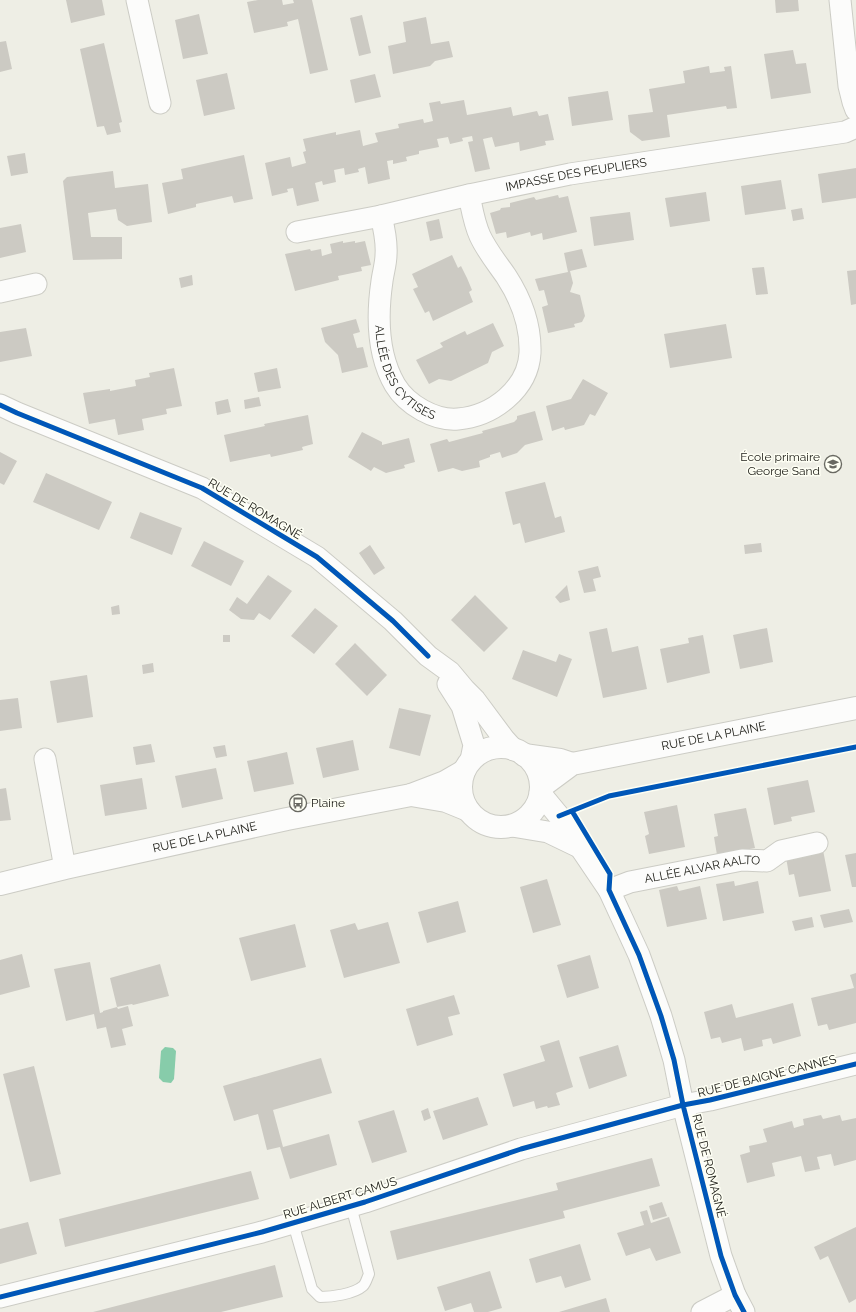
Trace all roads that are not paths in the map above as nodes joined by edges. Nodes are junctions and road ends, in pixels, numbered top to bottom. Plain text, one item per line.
1 (137, 0) edge
2 (840, 0) edge
3 (160, 103) dead end
4 (856, 110) edge
5 (856, 127) edge
6 (469, 195) junction
7 (381, 216) junction
8 (298, 232) dead end
9 (36, 284) dead end
10 (0, 292) edge
11 (0, 405) edge
12 (428, 656) junction
13 (856, 708) edge
14 (519, 752) junction
15 (45, 759) dead end
16 (572, 764) junction
17 (468, 765) junction
18 (540, 790) junction
19 (411, 795) junction
20 (468, 810) junction
21 (512, 826) junction
22 (818, 843) dead end
23 (578, 847) junction
24 (65, 868) junction
25 (0, 884) edge
26 (609, 890) junction
27 (856, 1064) edge
28 (683, 1106) junction
29 (351, 1206) junction
30 (293, 1223) junction
31 (0, 1297) edge
32 (739, 1303) edge
33 (702, 1312) edge

1 - 3 street
2 - 4 street
5 - 6 street, IMPASSE DES PEUPLIERS
6 - 7 street, IMPASSE DES PEUPLIERS
6 - 7 street, ALLÉE DES CYTISES
7 - 8 street, IMPASSE DES PEUPLIERS
9 - 10 street
11 - 12 street, RUE DE ROMAGNÉ
12 - 14 street, RUE DE ROMAGNÉ
12 - 17 street, RUE DE ROMAGNÉ
13 - 16 street, RUE DE LA PLAINE
14 - 16 street, RUE DE LA PLAINE
14 - 17 street
14 - 18 street
15 - 24 street
16 - 18 street, RUE DE LA PLAINE
17 - 19 street, RUE DE LA PLAINE
17 - 20 street
18 - 21 street
18 - 23 street, RUE DE ROMAGNÉ
19 - 20 street, RUE DE LA PLAINE
19 - 24 street, RUE DE LA PLAINE
20 - 21 street
21 - 23 street, RUE DE ROMAGNÉ
22 - 26 street, ALLÉE ALVAR AALTO
23 - 26 street, RUE DE ROMAGNÉ
24 - 25 street, RUE DE LA PLAINE
26 - 28 street, RUE DE ROMAGNÉ
27 - 28 street, RUE DE BAIGNE CANNES
28 - 29 street, RUE ALBERT CAMUS
28 - 32 street, RUE DE ROMAGNÉ
29 - 30 street, RUE ALBERT CAMUS
29 - 30 lane
30 - 31 street, RUE ALBERT CAMUS
32 - 33 street

